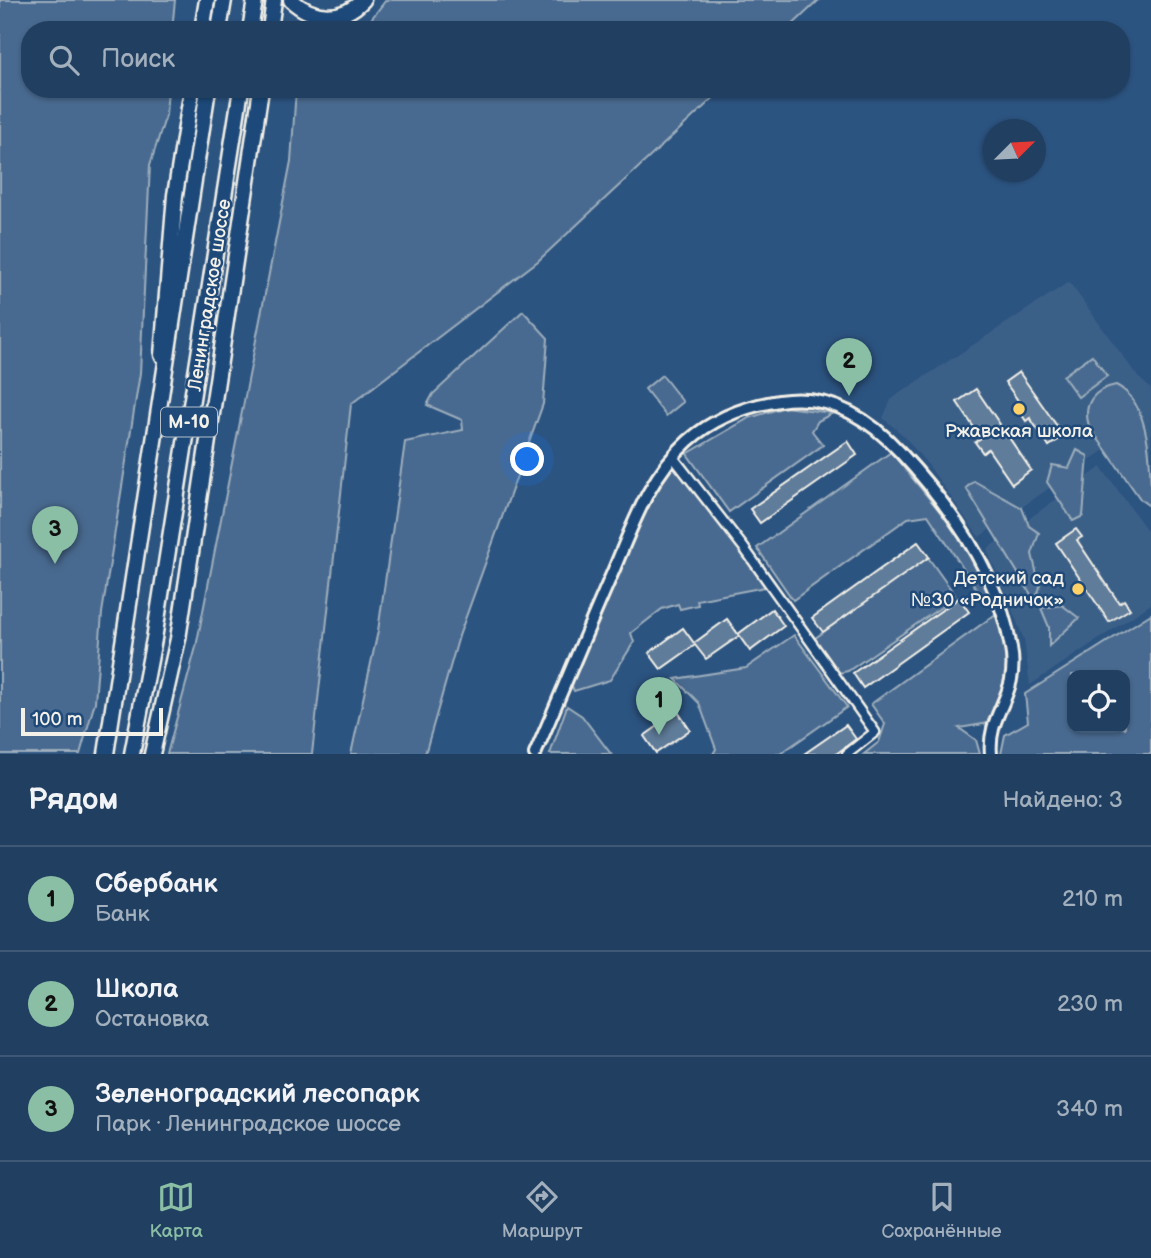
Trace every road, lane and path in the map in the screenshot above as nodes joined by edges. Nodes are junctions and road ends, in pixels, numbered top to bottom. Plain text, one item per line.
1 (224, 0) edge
2 (255, 0) edge
3 (274, 0) edge
4 (292, 0) edge
5 (363, 0) edge
6 (220, 21) edge
7 (252, 21) edge
8 (271, 21) edge
9 (190, 98) edge
10 (207, 98) edge
11 (240, 98) edge
12 (260, 98) edge
13 (158, 406) junction
14 (673, 457) junction
15 (106, 754) edge
16 (132, 754) edge
17 (152, 754) edge
18 (535, 754) edge
19 (847, 754) edge
20 (991, 754) edge

1 - 6 main road
2 - 7 main road
3 - 8 main road
4 - 5 main road
9 - 13 main road, Ленинградское шоссе / М-10
10 - 13 main road, Ленинградское шоссе / М-10
11 - 16 main road, Ленинградское шоссе / М-10
12 - 17 main road, Ленинградское шоссе
13 - 15 main road, Ленинградское шоссе / М-10
14 - 18 street
14 - 19 street
14 - 20 street

